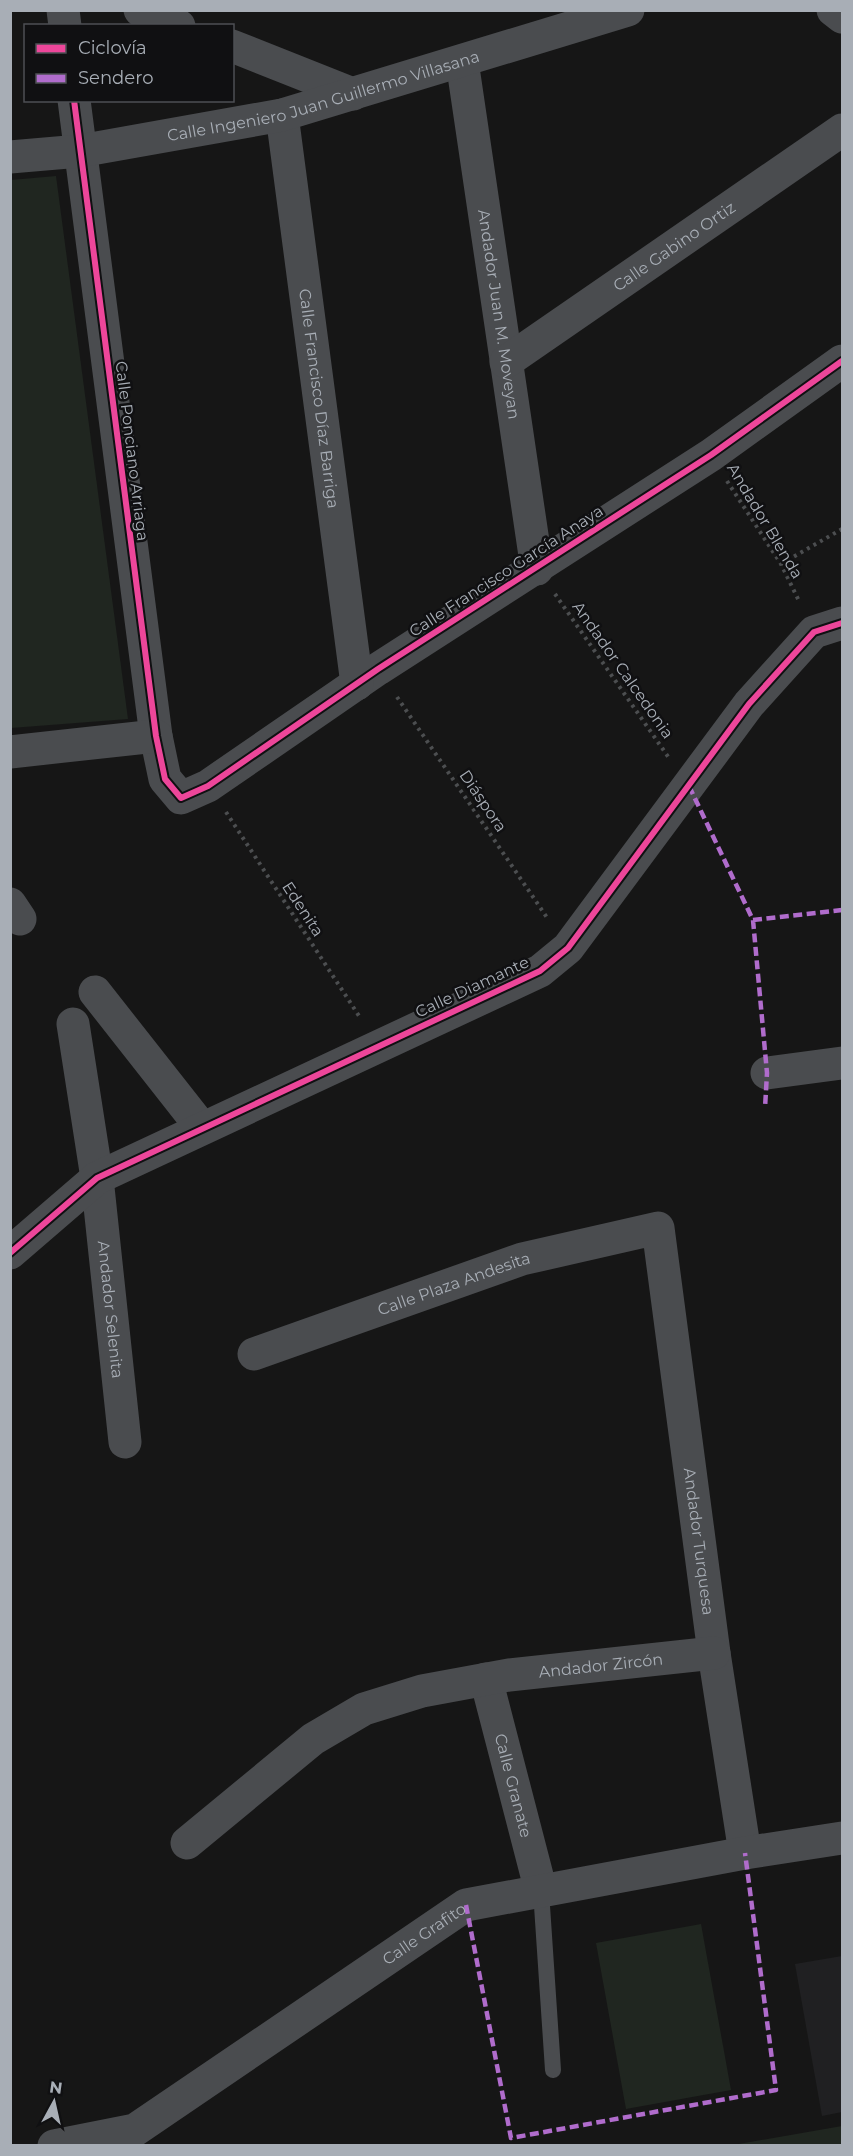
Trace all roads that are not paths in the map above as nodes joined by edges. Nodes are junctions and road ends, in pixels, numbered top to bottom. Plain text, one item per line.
1 (140, 10) edge
2 (628, 10) edge
3 (833, 10) edge
4 (843, 17) edge
5 (174, 24) edge
6 (234, 47) edge
7 (462, 61) junction
8 (353, 94) junction
9 (74, 102) edge
10 (282, 115) junction
11 (843, 130) edge
12 (80, 151) junction
13 (10, 157) edge
14 (843, 361) edge
15 (506, 362) junction
16 (537, 569) junction
17 (828, 627) edge
18 (368, 676) junction
19 (156, 736) junction
20 (10, 752) edge
21 (194, 792) joint
22 (94, 992) dead end
23 (73, 1024) dead end
24 (843, 1064) edge
25 (767, 1073) dead end
26 (202, 1128) junction
27 (97, 1178) junction
28 (658, 1228) joint
29 (10, 1253) edge
30 (254, 1354) dead end
31 (125, 1442) dead end
32 (714, 1653) junction
33 (486, 1679) junction
34 (843, 1838) edge
35 (188, 1843) dead end
36 (745, 1853) junction
37 (541, 1891) junction
38 (553, 2070) dead end
39 (54, 2145) edge

1 - 5 street
2 - 7 street, Calle Ingeniero Juan Guillermo Villasana
3 - 4 street
6 - 8 street
7 - 8 street, Calle Ingeniero Juan Guillermo Villasana
7 - 15 street, Andador Juan M. Moveyan
8 - 10 street, Calle Ingeniero Juan Guillermo Villasana
9 - 12 street, Calle Ponciano Arriaga
10 - 12 street, Calle Ingeniero Juan Guillermo Villasana
10 - 18 street, Calle Francisco Díaz Barriga
11 - 15 street, Calle Gabino Ortiz
12 - 13 street, Calle Ingeniero Juan Guillermo Villasana
12 - 19 street, Calle Ponciano Arriaga
14 - 16 street, Calle Francisco García Anaya
15 - 16 street, Andador Juan M. Moveyan
16 - 18 street, Calle Francisco García Anaya
17 - 26 street, Calle Diamante
18 - 21 street, Calle Francisco García Anaya
19 - 20 street
19 - 21 street, Calle Ponciano Arriaga
22 - 26 street
23 - 27 street, Andador Selenita
24 - 25 street
26 - 27 street, Calle Diamante
27 - 29 street, Calle Diamante
27 - 31 street, Andador Selenita
28 - 30 street, Calle Plaza Andesita
28 - 32 street, Andador Turquesa
32 - 33 street, Andador Zircón
32 - 36 street, Andador Turquesa
33 - 35 street, Andador Zircón
33 - 37 street, Calle Granate
34 - 36 street, Calle Grafito
36 - 37 street, Calle Grafito
37 - 38 lane
37 - 39 street, Calle Grafito

